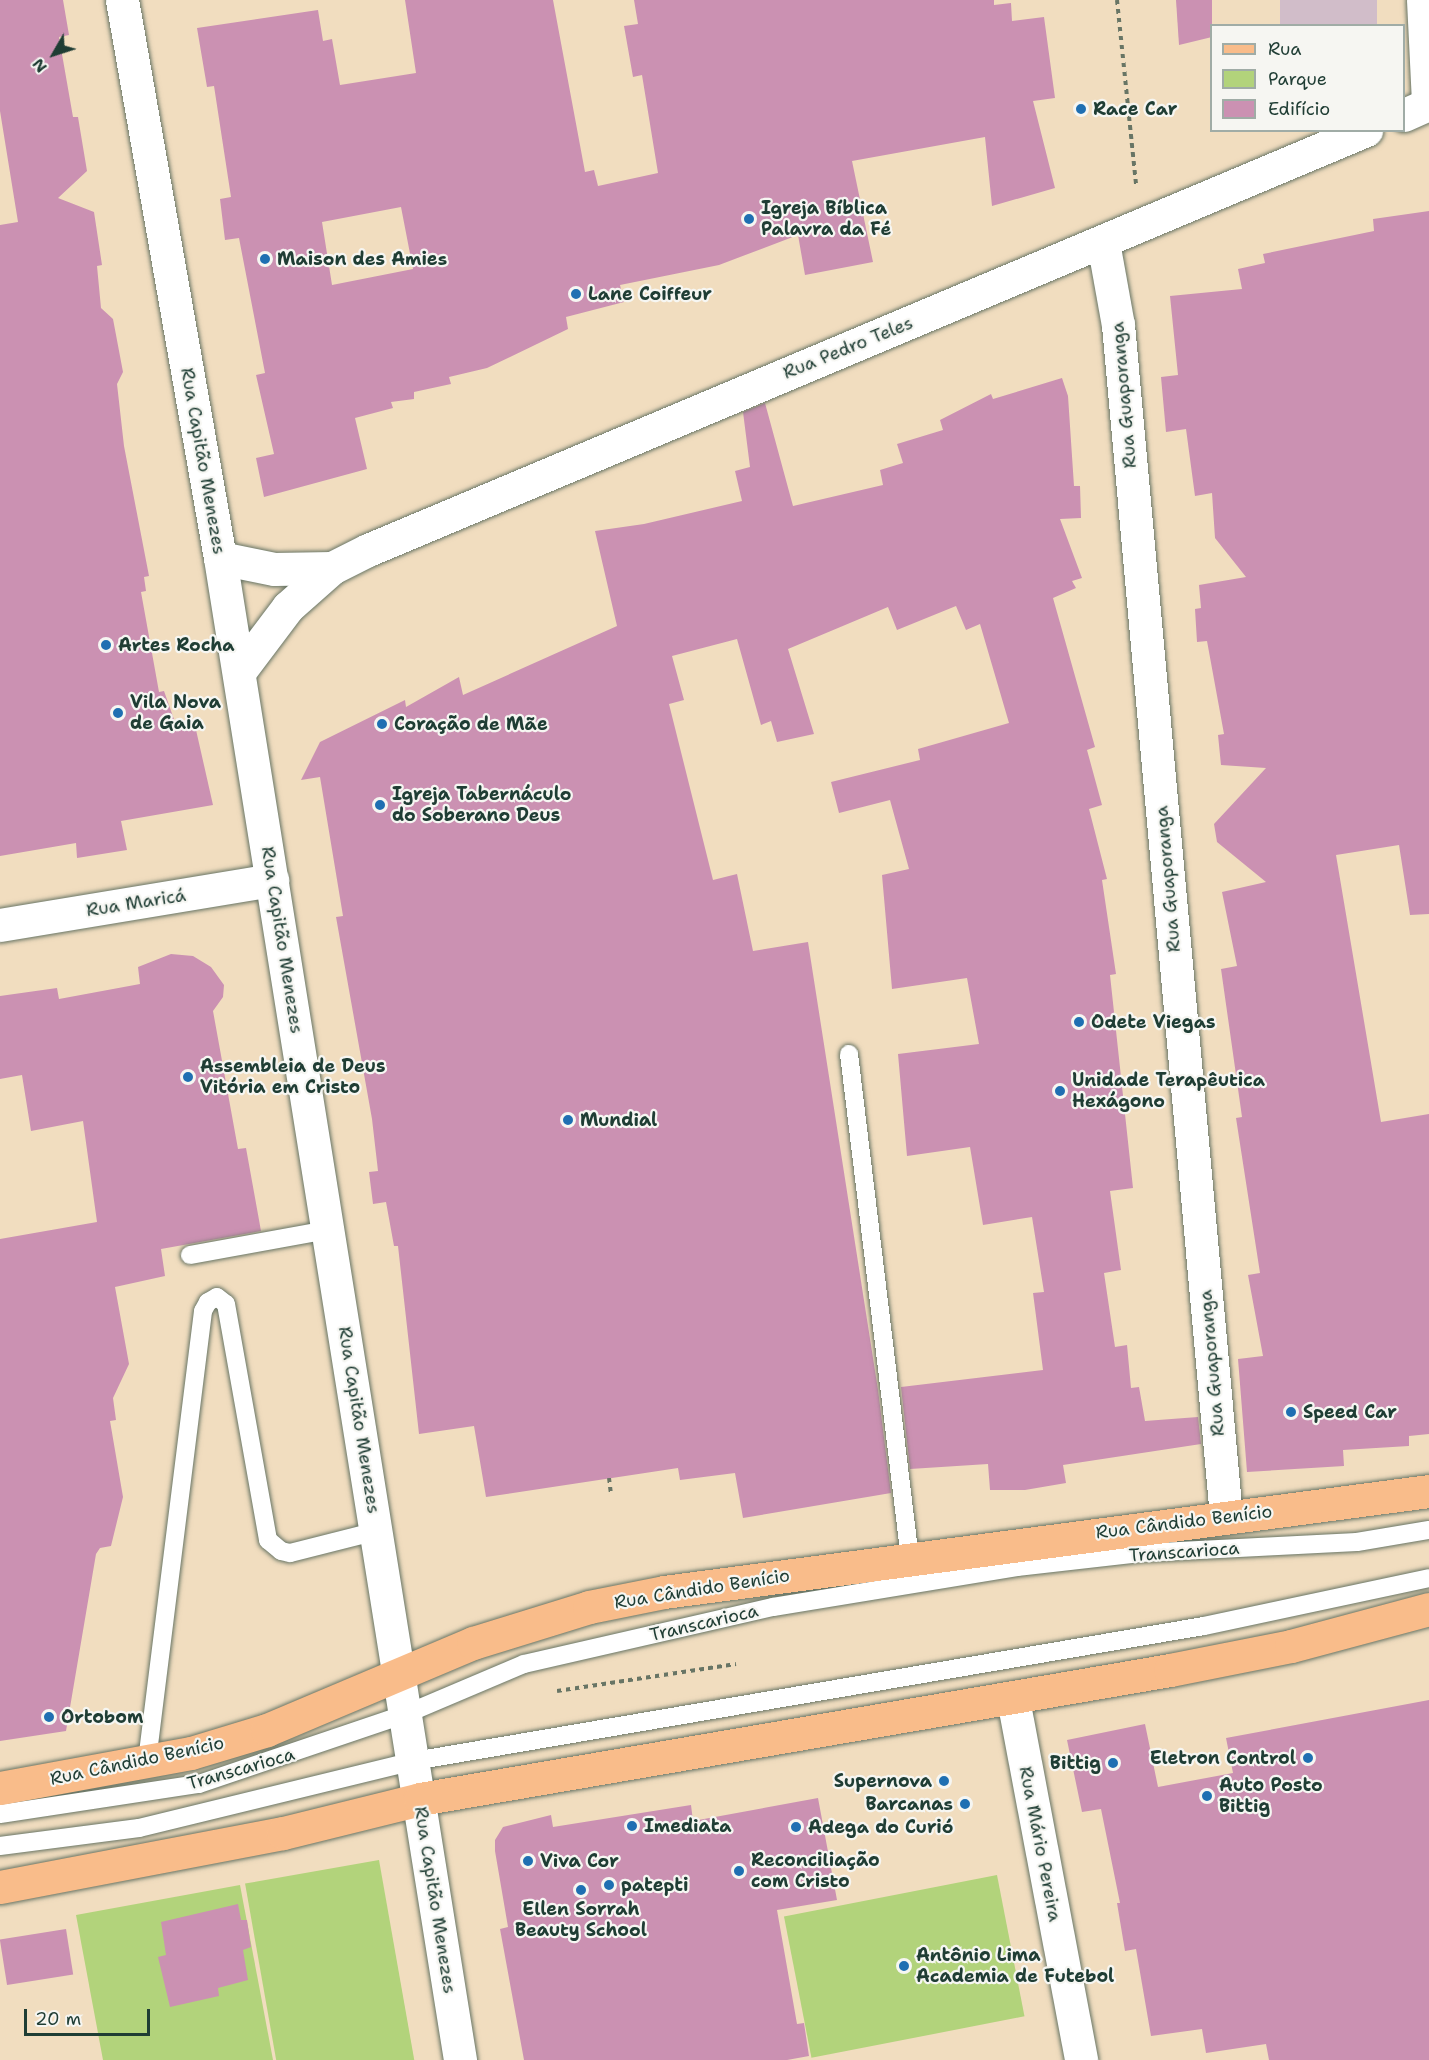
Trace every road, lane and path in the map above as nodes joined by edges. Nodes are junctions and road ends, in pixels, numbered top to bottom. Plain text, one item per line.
1 (122, 0) edge
2 (1117, 0) edge
3 (1423, 0) edge
4 (1429, 104) edge
5 (1405, 114) edge
6 (1361, 132) edge
7 (1140, 228) junction
8 (1103, 242) junction
9 (220, 558) junction
10 (332, 568) junction
11 (239, 672) junction
12 (272, 880) junction
13 (0, 925) edge
14 (849, 1054) dead end
15 (328, 1230) junction
16 (190, 1255) dead end
17 (609, 1478) dead end
18 (1429, 1491) edge
19 (611, 1495) dead end
20 (1226, 1517) junction
21 (1429, 1530) edge
22 (377, 1531) junction
23 (910, 1559) junction
24 (1429, 1578) edge
25 (1429, 1609) edge
26 (736, 1664) dead end
27 (400, 1674) junction
28 (553, 1692) dead end
29 (1013, 1700) junction
30 (406, 1714) junction
31 (147, 1761) junction
32 (414, 1761) junction
33 (0, 1788) edge
34 (420, 1799) junction
35 (0, 1814) edge
36 (0, 1846) edge
37 (0, 1887) edge
38 (460, 2060) edge
39 (1081, 2060) edge

1 - 9 street, Rua Capitão Menezes
2 - 7 path
3 - 4 street
4 - 5 street
6 - 7 street, Rua Pedro Teles
7 - 8 street, Rua Pedro Teles
8 - 10 street, Rua Pedro Teles
8 - 20 street, Rua Guaporanga
9 - 10 street, Rua Pedro Teles
9 - 11 street, Rua Capitão Menezes
10 - 11 street, Rua Pedro Teles
11 - 12 street, Rua Capitão Menezes
12 - 13 street, Rua Maricá
12 - 15 street, Rua Capitão Menezes
14 - 23 lane
15 - 16 lane
15 - 22 street, Rua Capitão Menezes
17 - 19 path
18 - 20 main road, Rua Cândido Benício
20 - 23 main road, Rua Cândido Benício
21 - 30 lane, Transcarioca
22 - 27 street, Rua Capitão Menezes
22 - 31 lane
23 - 27 main road, Rua Cândido Benício
24 - 32 lane, Transcarioca
25 - 29 main road
26 - 28 path
27 - 30 street, Rua Capitão Menezes
27 - 31 main road, Rua Cândido Benício
29 - 34 main road
29 - 39 street, Rua Mário Pereira
30 - 32 street, Rua Capitão Menezes
30 - 35 lane, Transcarioca
31 - 33 main road, Rua Cândido Benício
32 - 34 street, Rua Capitão Menezes
32 - 36 lane, Transcarioca
34 - 37 main road
34 - 38 street, Rua Capitão Menezes

